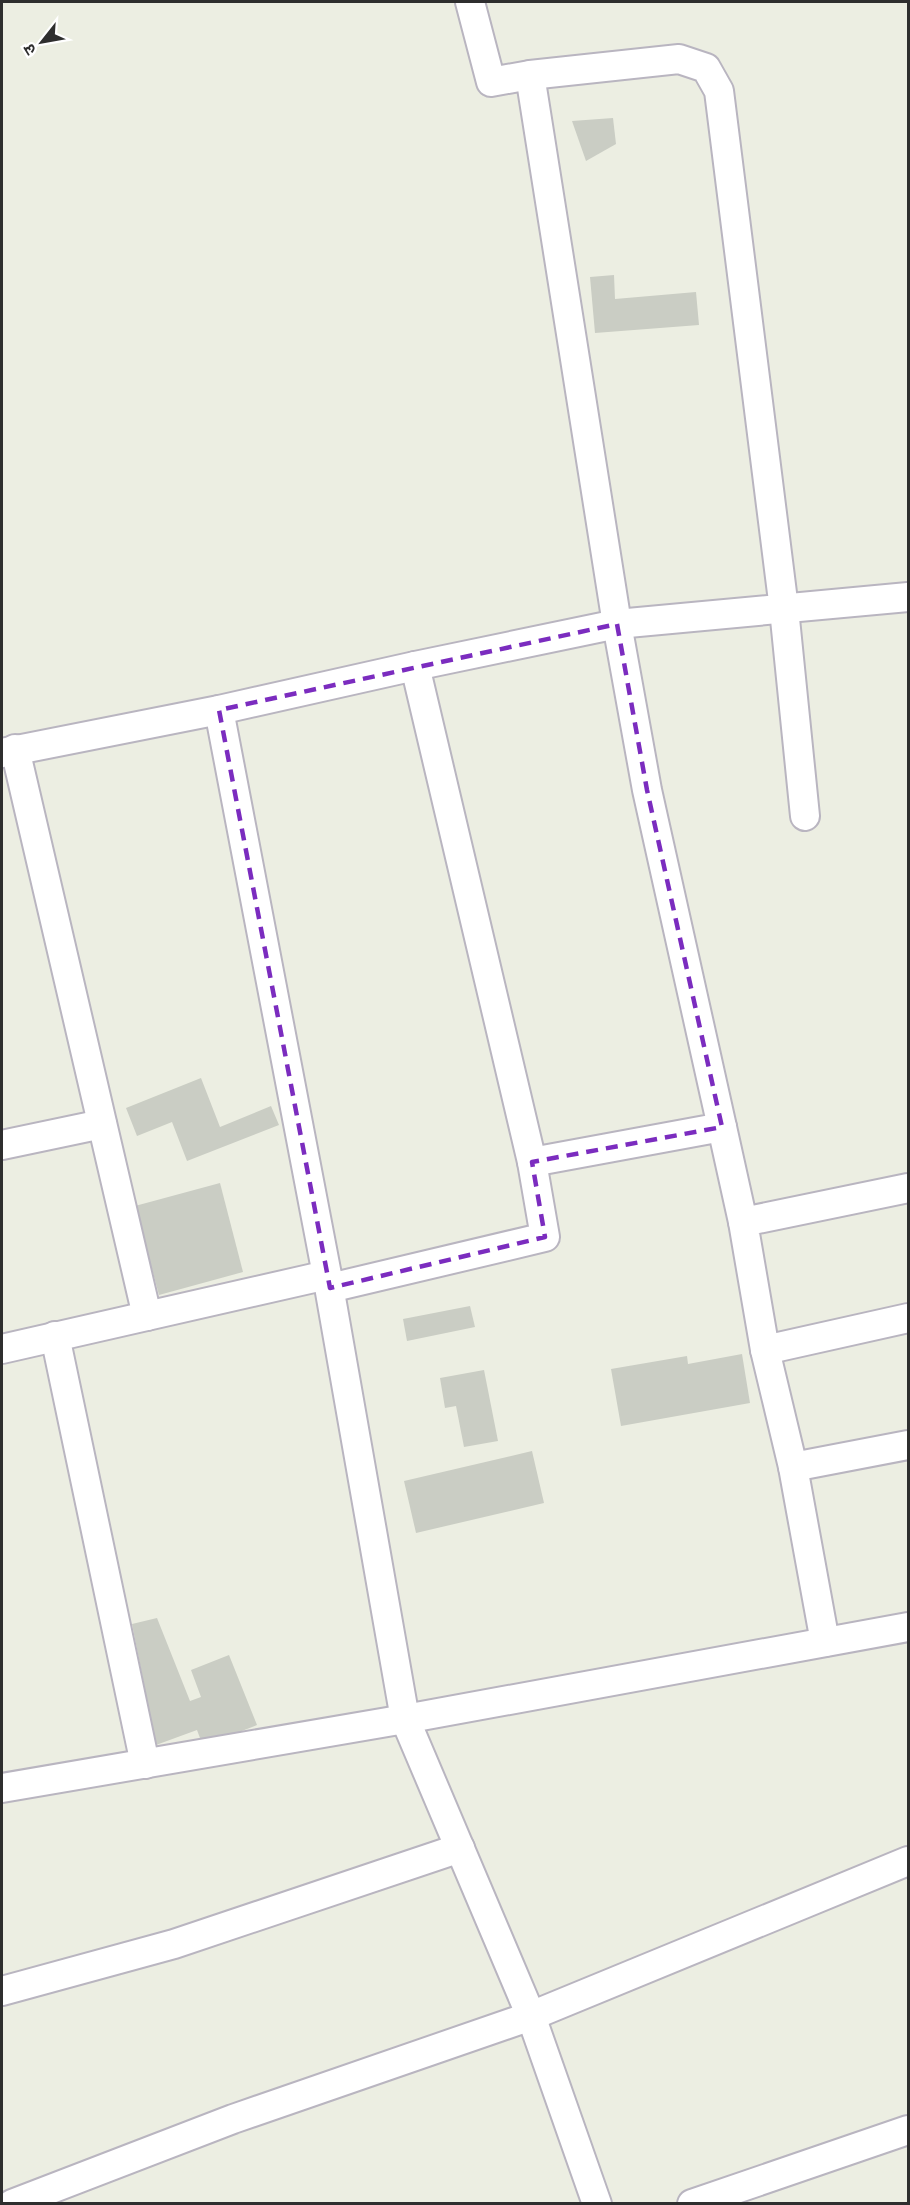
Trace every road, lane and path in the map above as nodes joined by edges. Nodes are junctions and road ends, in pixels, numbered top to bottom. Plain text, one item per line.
1 (470, 2) edge
2 (530, 75) junction
3 (909, 597) edge
4 (784, 609) junction
5 (617, 624) junction
6 (415, 666) junction
7 (219, 710) junction
8 (8, 751) edge
9 (805, 816) dead end
10 (102, 1124) junction
11 (722, 1127) junction
12 (2, 1145) edge
13 (532, 1162) junction
14 (909, 1188) edge
15 (743, 1222) junction
16 (328, 1282) junction
17 (147, 1316) junction
18 (909, 1318) edge
19 (55, 1336) junction
20 (2, 1349) edge
21 (765, 1350) junction
22 (909, 1445) edge
23 (794, 1467) junction
24 (909, 1627) edge
25 (825, 1642) junction
26 (405, 1719) junction
27 (145, 1764) junction
28 (2, 1788) edge
29 (460, 1848) junction
30 (909, 1861) edge
31 (2, 1990) edge
32 (531, 2016) junction
33 (909, 2130) edge
34 (12, 2204) edge
35 (597, 2204) edge
36 (692, 2204) edge

1 - 2 street
2 - 4 street
2 - 5 street
3 - 4 street
4 - 5 street
4 - 9 street
5 - 6 street
5 - 11 street
6 - 7 street
6 - 13 street
7 - 8 street
7 - 16 street
8 - 10 street
10 - 12 street
10 - 17 street
11 - 13 street
11 - 15 street
13 - 16 street
14 - 15 street
15 - 21 street
16 - 17 street
16 - 26 street
17 - 19 street
18 - 21 street
19 - 20 street
19 - 27 street
21 - 23 street
22 - 23 street
23 - 25 street
24 - 25 street
25 - 26 street
26 - 27 street
26 - 29 street
27 - 28 street
29 - 31 street
29 - 32 street
30 - 32 street
32 - 34 street
32 - 35 street
33 - 36 street

